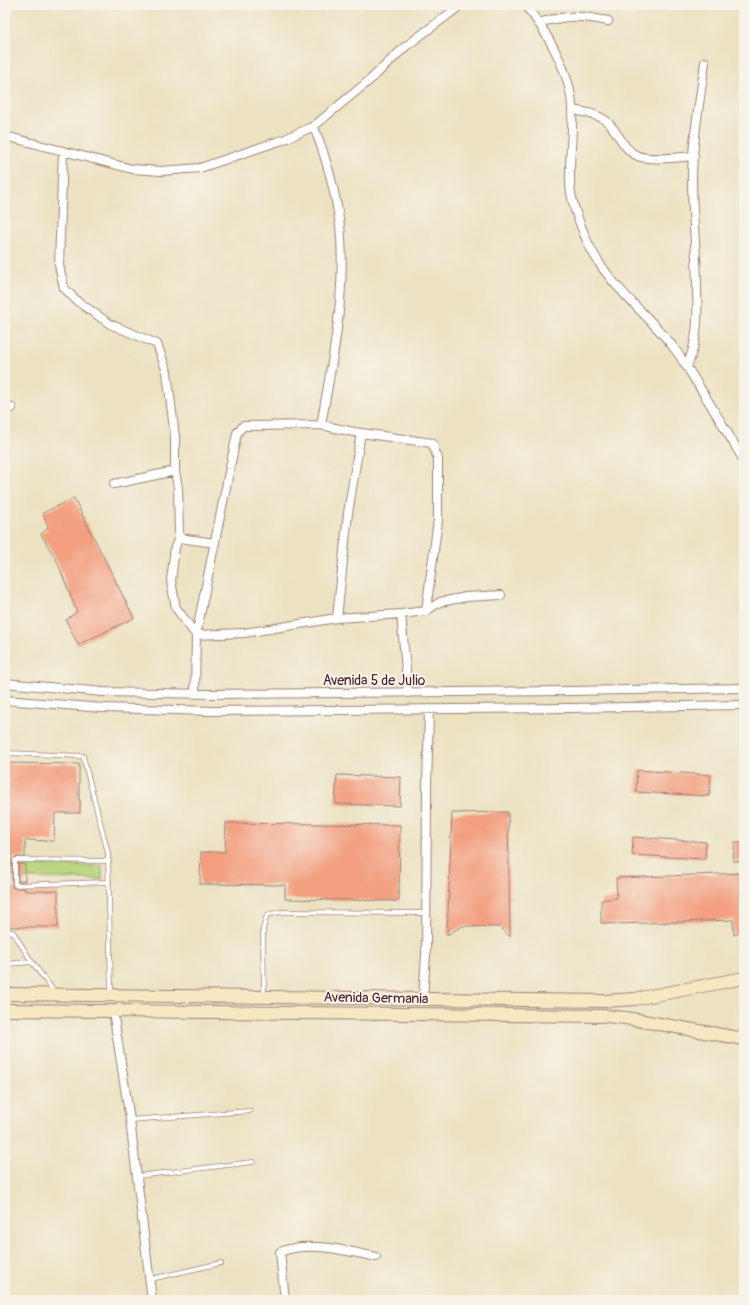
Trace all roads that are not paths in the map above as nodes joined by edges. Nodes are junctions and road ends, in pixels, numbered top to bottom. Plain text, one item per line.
1 (461, 5) edge
2 (525, 5) edge
3 (608, 21) dead end
4 (538, 23) junction
5 (705, 62) dead end
6 (572, 110) junction
7 (313, 126) junction
8 (5, 136) edge
9 (63, 152) junction
10 (694, 156) junction
11 (687, 366) junction
12 (321, 425) junction
13 (361, 433) junction
14 (744, 461) edge
15 (175, 471) junction
16 (114, 484) dead end
17 (179, 538) junction
18 (215, 543) junction
19 (501, 595) dead end
20 (426, 611) junction
21 (401, 614) junction
22 (336, 618) junction
23 (196, 635) junction
24 (5, 683) edge
25 (744, 688) edge
26 (408, 693) junction
27 (195, 694) junction
28 (5, 700) edge
29 (744, 705) edge
30 (429, 709) junction
31 (5, 753) edge
32 (109, 860) junction
33 (109, 882) junction
34 (427, 913) junction
35 (5, 932) edge
36 (32, 962) junction
37 (6, 964) dead end
38 (744, 978) edge
39 (5, 994) edge
40 (56, 995) junction
41 (112, 995) junction
42 (264, 996) junction
43 (423, 998) junction
44 (5, 1010) edge
45 (113, 1011) junction
46 (744, 1039) edge
47 (250, 1111) dead end
48 (130, 1120) junction
49 (253, 1162) dead end
50 (138, 1176) junction
51 (376, 1257) dead end
52 (221, 1263) dead end
53 (150, 1279) junction
54 (152, 1300) edge
55 (285, 1300) edge

1 - 7 street
2 - 4 street
3 - 4 street
4 - 6 street
5 - 10 street
6 - 10 street
6 - 11 street
7 - 9 street
7 - 12 street
8 - 9 street
9 - 15 street
10 - 11 street
11 - 14 street
12 - 13 street
12 - 18 street
13 - 20 street
13 - 22 street
15 - 16 street
15 - 17 street
17 - 18 street
17 - 23 street
18 - 23 street
19 - 20 street
20 - 21 street
21 - 22 street
21 - 26 street
22 - 23 street
23 - 27 street
24 - 27 street, Avenida 5 de Julio
25 - 26 street, Avenida 5 de Julio
26 - 27 street, Avenida 5 de Julio
28 - 30 street, Avenida 5 de Julio
29 - 30 street, Avenida 5 de Julio
30 - 34 street
31 - 32 lane
32 - 33 lane
32 - 33 lane
33 - 41 lane
34 - 42 lane
34 - 43 street
35 - 36 lane
36 - 37 lane
36 - 40 lane
38 - 43 street, Avenida Germania
39 - 40 street, Avenida Germania
40 - 41 street, Avenida Germania
41 - 42 street, Avenida Germania
42 - 43 street, Avenida Germania
44 - 45 street, Avenida Germania
45 - 46 street, Avenida Germania
45 - 48 street
47 - 48 lane
48 - 50 street
49 - 50 lane
50 - 53 street
51 - 55 street
52 - 53 lane
53 - 54 street

